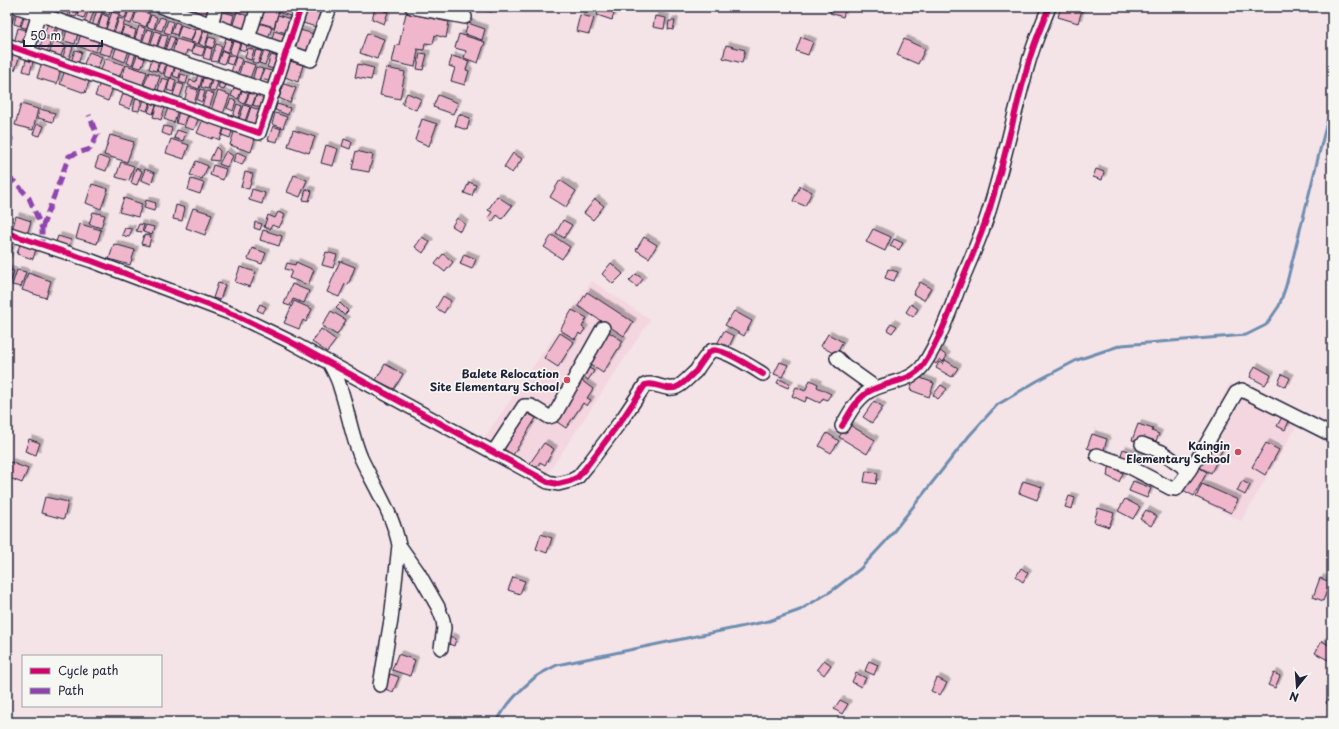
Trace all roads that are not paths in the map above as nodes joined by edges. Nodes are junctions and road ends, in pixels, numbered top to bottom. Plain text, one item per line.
1 (18, 7) edge
2 (216, 7) edge
3 (258, 7) edge
4 (301, 7) edge
5 (330, 7) edge
6 (412, 7) edge
7 (1049, 7) edge
8 (169, 8) edge
9 (40, 11) edge
10 (465, 17) dead end
11 (210, 24) junction
12 (248, 38) junction
13 (7, 45) edge
14 (286, 51) junction
15 (27, 52) junction
16 (273, 93) junction
17 (7, 233) edge
18 (603, 328) dead end
19 (837, 358) dead end
20 (330, 364) junction
21 (763, 374) dead end
22 (876, 388) junction
23 (842, 426) dead end
24 (1332, 435) edge
25 (1142, 444) dead end
26 (493, 453) junction
27 (1097, 455) dead end
28 (1188, 471) junction
29 (399, 545) junction
30 (441, 648) dead end
31 (380, 685) dead end

1 - 9 street
2 - 11 street
3 - 12 street
4 - 14 street
5 - 14 street
6 - 10 street
7 - 22 street
8 - 11 street
9 - 15 street
9 - 16 street
11 - 12 street
12 - 14 street
13 - 15 street
14 - 16 street
15 - 16 street
17 - 20 street
18 - 26 street
19 - 22 street
20 - 26 street
20 - 29 street
21 - 26 street
22 - 23 street
24 - 28 street
25 - 28 street
27 - 28 street
29 - 30 street
29 - 31 street

